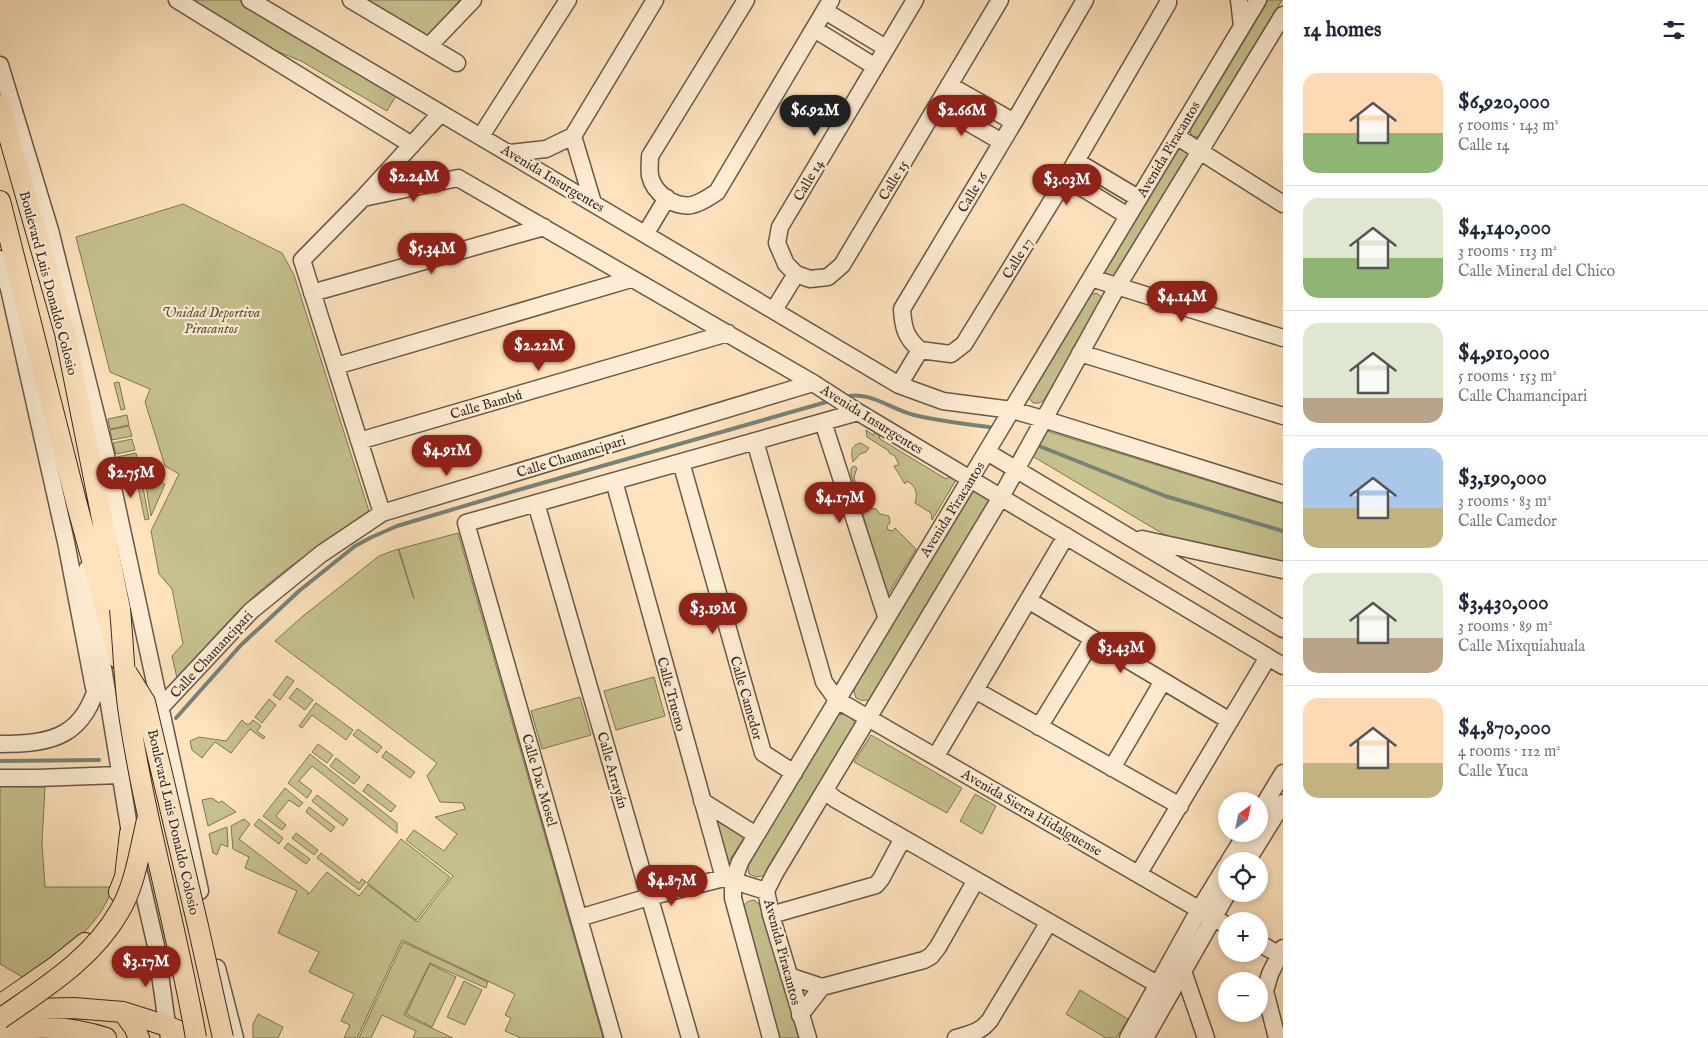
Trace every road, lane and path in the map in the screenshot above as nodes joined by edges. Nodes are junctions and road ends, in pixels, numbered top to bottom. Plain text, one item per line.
1 (177, 0) edge
2 (250, 0) edge
3 (352, 0) edge
4 (473, 0) edge
5 (568, 0) edge
6 (655, 0) edge
7 (746, 0) edge
8 (915, 0) edge
9 (1000, 0) edge
10 (1085, 0) edge
11 (1168, 0) edge
12 (1239, 0) edge
13 (1258, 0) edge
14 (828, 6) edge
15 (1283, 15) edge
16 (1242, 26) junction
17 (814, 29) junction
18 (429, 46) junction
19 (886, 48) junction
20 (457, 63) dead end
21 (0, 65) edge
22 (874, 66) junction
23 (950, 85) junction
24 (0, 105) edge
25 (938, 105) junction
26 (440, 114) junction
27 (1014, 122) junction
28 (481, 136) junction
29 (573, 136) junction
30 (1176, 136) junction
31 (1002, 142) junction
32 (412, 145) junction
33 (1201, 152) junction
34 (510, 153) junction
35 (1076, 161) junction
36 (1066, 178) junction
37 (363, 198) junction
38 (666, 198) junction
39 (1138, 198) junction
40 (0, 201) edge
41 (593, 202) junction
42 (1283, 204) edge
43 (1128, 216) junction
44 (544, 227) junction
45 (646, 234) junction
46 (0, 260) edge
47 (796, 274) junction
48 (1091, 278) junction
49 (631, 279) junction
50 (4, 286) edge
51 (1117, 287) junction
52 (312, 293) junction
53 (774, 310) junction
54 (728, 333) junction
55 (1283, 338) edge
56 (920, 350) junction
57 (1080, 353) junction
58 (336, 366) junction
59 (899, 384) junction
60 (817, 386) junction
61 (855, 409) junction
62 (1012, 410) junction
63 (1283, 416) edge
64 (1043, 419) junction
65 (823, 422) junction
66 (359, 441) junction
67 (755, 441) junction
68 (987, 452) junction
69 (681, 462) junction
70 (1016, 469) junction
71 (971, 479) junction
72 (614, 481) junction
73 (1283, 494) edge
74 (1001, 497) junction
75 (536, 503) junction
76 (382, 513) junction
77 (1066, 536) junction
78 (1127, 536) junction
79 (1283, 570) edge
80 (1028, 600) junction
81 (886, 616) junction
82 (1283, 629) edge
83 (1093, 639) junction
84 (1268, 657) junction
85 (111, 664) junction
86 (1283, 666) edge
87 (1163, 681) junction
88 (975, 690) junction
89 (95, 693) junction
90 (837, 700) junction
91 (161, 707) junction
92 (870, 717) junction
93 (1230, 721) junction
94 (1039, 727) junction
95 (115, 741) junction
96 (0, 744) edge
97 (936, 756) junction
98 (1112, 768) junction
99 (1283, 773) edge
100 (794, 774) junction
101 (120, 775) junction
102 (0, 778) edge
103 (825, 790) junction
104 (1268, 798) edge
105 (702, 802) junction
106 (1283, 803) edge
107 (1180, 806) junction
108 (148, 815) junction
109 (130, 833) junction
110 (756, 835) junction
111 (903, 838) junction
112 (1253, 852) edge
113 (1139, 874) junction
114 (728, 880) junction
115 (976, 880) junction
116 (766, 891) junction
117 (648, 897) junction
118 (1218, 897) edge
119 (1222, 902) edge
120 (771, 915) junction
121 (1213, 917) edge
122 (578, 918) junction
123 (1049, 922) junction
124 (156, 946) junction
125 (212, 946) junction
126 (1268, 947) edge
127 (1282, 953) edge
128 (1177, 967) junction
129 (789, 976) junction
130 (1159, 983) junction
131 (822, 987) junction
132 (0, 1005) edge
133 (123, 1012) junction
134 (0, 1013) edge
135 (800, 1015) junction
136 (0, 1019) edge
137 (168, 1032) edge
138 (0, 1033) edge
139 (106, 1038) edge
140 (139, 1038) edge
141 (196, 1038) edge
142 (223, 1038) edge
143 (235, 1038) edge
144 (613, 1038) edge
145 (690, 1038) edge
146 (771, 1038) edge
147 (808, 1038) edge
148 (956, 1038) edge
149 (1128, 1038) edge
150 (1145, 1038) edge
151 (1206, 1038) edge
152 (1277, 1038) edge

1 - 32 street
2 - 26 street, Avenida Insurgentes
3 - 18 street
4 - 18 street
5 - 28 street
6 - 29 street
7 - 38 street
8 - 19 street, Calle 14
9 - 23 street, Calle 15
10 - 27 street, Calle 16
11 - 35 street, Calle 17
12 - 16 street
13 - 16 street, Avenida Piracantos
14 - 17 street
14 - 19 street
15 - 33 street, Avenida Piracantos
16 - 30 street, Avenida Piracantos
17 - 22 street
17 - 38 street
18 - 20 street
19 - 22 street, Calle 14
21 - 91 street
22 - 47 street, Calle 14
23 - 25 street, Calle 15
23 - 27 street
24 - 108 main road, Boulevard Luis Donaldo Colosio, bridge
25 - 31 street
25 - 47 street, Calle 15
26 - 28 street, Avenida Insurgentes
26 - 32 street
27 - 31 street, Calle 16
28 - 34 street, Avenida Insurgentes
29 - 34 street
29 - 41 street
30 - 33 street
30 - 39 street, Avenida Piracantos
31 - 56 street, Calle 16
32 - 37 street
33 - 42 street
33 - 51 street, Avenida Piracantos
34 - 41 street, Avenida Insurgentes
35 - 36 street, Calle 17
35 - 39 street
36 - 43 street
36 - 56 street, Calle 17
37 - 44 street, Avenida Insurgentes
37 - 52 street
38 - 45 street
39 - 43 street, Avenida Piracantos
40 - 85 main road, Boulevard Luis Donaldo Colosio
41 - 45 street, Avenida Insurgentes
43 - 48 street, Avenida Piracantos
44 - 49 street, Avenida Insurgentes
44 - 52 street
45 - 53 street, Avenida Insurgentes
46 - 50 street
47 - 53 street
48 - 51 street
48 - 62 street, Avenida Piracantos
49 - 54 street, Avenida Insurgentes
49 - 58 street
50 - 89 street
51 - 55 street
51 - 57 street, Avenida Piracantos
52 - 58 street
53 - 59 street, Avenida Insurgentes
54 - 60 street, Avenida Insurgentes
54 - 66 street, Calle Bambú
56 - 59 street
57 - 63 street
57 - 64 street, Avenida Piracantos
58 - 66 street
59 - 62 street, Avenida Insurgentes
60 - 61 street, Avenida Insurgentes
60 - 76 street, Calle Chamancipari
61 - 65 street
61 - 71 street, Avenida Insurgentes
62 - 64 street, Avenida Insurgentes
62 - 68 street, Avenida Piracantos
64 - 70 street, Avenida Piracantos
64 - 73 street, Avenida Insurgentes
65 - 67 street
65 - 81 street
66 - 76 street
67 - 69 street
67 - 90 street
68 - 70 street
68 - 71 street, Avenida Piracantos
69 - 72 street
69 - 100 street, Calle Camedor
70 - 74 street, Avenida Piracantos
70 - 78 street
71 - 74 street, Avenida Insurgentes
71 - 81 street, Avenida Piracantos
72 - 75 street
72 - 105 street, Calle Trueno
74 - 77 street, Avenida Insurgentes
74 - 92 street, Avenida Piracantos
75 - 117 street, Calle Arrayán
75 - 122 street, Calle Dac Mosel
76 - 91 street, Calle Chamancipari
77 - 80 street
77 - 84 street, Avenida Insurgentes
78 - 79 street
78 - 82 street
80 - 83 street
80 - 88 street
81 - 90 street, Avenida Piracantos
83 - 87 street
83 - 94 street
84 - 86 street, Avenida Insurgentes
84 - 93 street
85 - 89 street
85 - 95 street
85 - 142 main road, Boulevard Luis Donaldo Colosio, bridge
87 - 93 street
87 - 98 street
88 - 94 street
88 - 97 street
89 - 95 street
89 - 96 street
90 - 92 street, Avenida Sierra Hidalguense
90 - 100 street, Avenida Piracantos
91 - 125 street
92 - 97 street, Avenida Sierra Hidalguense
92 - 103 street, Avenida Piracantos
93 - 107 street
94 - 98 street
95 - 101 street
97 - 113 street, Avenida Sierra Hidalguense
98 - 107 street
99 - 104 street
100 - 110 street, Avenida Piracantos
101 - 102 street
101 - 109 street
103 - 111 street
103 - 116 street, Avenida Piracantos
105 - 110 street
105 - 114 street, Calle Trueno
106 - 112 street
107 - 113 street
108 - 136 main road, bridge
108 - 141 main road, Boulevard Luis Donaldo Colosio, bridge
109 - 124 street
109 - 132 main road
110 - 114 street, Avenida Piracantos
111 - 115 street
111 - 120 street
113 - 121 street, Avenida Sierra Hidalguense
114 - 116 street
114 - 117 street
114 - 146 street, Avenida Piracantos
115 - 123 street
115 - 131 street
116 - 120 street, Avenida Piracantos
117 - 122 street
117 - 145 street, Calle Arrayán
118 - 121 street
119 - 121 street
120 - 129 street, Avenida Piracantos
121 - 128 street
122 - 144 street, Calle Dac Mosel
123 - 130 street
123 - 148 street
124 - 125 street
124 - 137 street
125 - 143 street
126 - 127 street
127 - 152 street
128 - 130 street
128 - 150 street
128 - 151 street
129 - 131 street
129 - 135 street, Avenida Piracantos
130 - 149 street
131 - 135 street
133 - 134 main road
133 - 137 main road
133 - 140 main road
135 - 147 street, Avenida Piracantos
137 - 141 main road
138 - 139 main road

